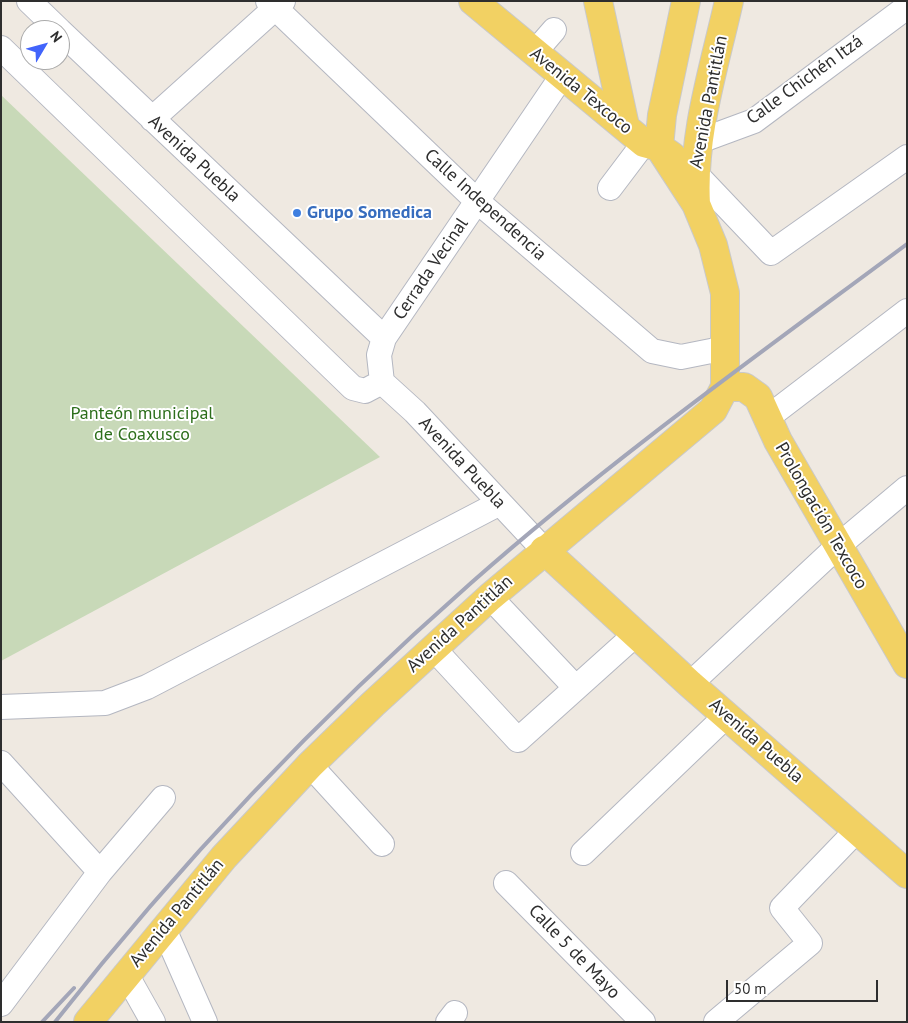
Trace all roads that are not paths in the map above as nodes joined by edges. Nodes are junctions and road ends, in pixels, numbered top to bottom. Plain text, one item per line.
1 (29, 1) edge
2 (474, 1) edge
3 (598, 1) edge
4 (686, 1) edge
5 (729, 1) edge
6 (276, 4) edge
7 (907, 7) edge
8 (48, 20) edge
9 (554, 30) dead end
10 (70, 41) edge
11 (1, 48) edge
12 (534, 53) junction
13 (562, 76) junction
14 (152, 119) junction
15 (643, 139) junction
16 (698, 142) junction
17 (907, 157) edge
18 (694, 172) junction
19 (610, 188) dead end
20 (476, 201) junction
21 (696, 204) junction
22 (907, 312) edge
23 (384, 338) junction
24 (726, 348) junction
25 (382, 382) junction
26 (724, 387) junction
27 (767, 418) junction
28 (907, 488) edge
29 (500, 503) junction
30 (838, 546) junction
31 (544, 550) junction
32 (490, 597) junction
33 (636, 634) junction
34 (433, 648) junction
35 (907, 664) edge
36 (690, 684) junction
37 (576, 688) junction
38 (1, 707) edge
39 (726, 716) junction
40 (1, 763) edge
41 (310, 765) junction
42 (163, 798) dead end
43 (857, 830) junction
44 (382, 844) dead end
45 (583, 853) dead end
46 (100, 872) junction
47 (907, 874) edge
48 (506, 883) dead end
49 (164, 929) junction
50 (126, 974) junction
51 (1, 1004) edge
52 (88, 1022) edge
53 (153, 1022) edge
54 (205, 1022) edge
55 (642, 1022) edge
56 (716, 1022) edge

1 - 8 street, Avenida Puebla
2 - 12 main road, Avenida Texcoco
3 - 15 main road
4 - 15 main road
5 - 16 main road, Avenida Pantitlán
6 - 14 street
6 - 20 street, Calle Independencia
7 - 16 street, Calle Chichén Itzá
9 - 12 street
10 - 14 street, Avenida Puebla
11 - 25 street
12 - 13 main road, Avenida Texcoco
13 - 15 main road, Avenida Texcoco
13 - 20 street, Cerrada Vecinal
14 - 23 street, Avenida Puebla
15 - 18 main road, Avenida Texcoco
15 - 19 street
15 - 21 main road, Avenida Pantitlán
16 - 18 main road, Avenida Pantitlán
17 - 18 street
18 - 21 main road, Avenida Pantitlán
20 - 23 street, Cerrada Vecinal
20 - 24 street, Calle Independencia
21 - 24 main road, Avenida Pantitlán
22 - 27 street
23 - 25 street
24 - 26 main road, Avenida Pantitlán
25 - 29 street, Avenida Puebla
26 - 27 main road, Prolongación Texcoco
26 - 31 main road, Avenida Pantitlán
27 - 30 main road, Prolongación Texcoco
28 - 30 street
29 - 31 street, Avenida Puebla
29 - 38 street
30 - 35 main road, Prolongación Texcoco
30 - 36 street
31 - 32 main road, Avenida Pantitlán
31 - 33 main road, Avenida Puebla
32 - 34 main road, Avenida Pantitlán
32 - 37 street
33 - 36 main road, Avenida Puebla
33 - 37 street
34 - 37 street
34 - 41 main road, Avenida Pantitlán
36 - 39 main road, Avenida Puebla
39 - 43 main road, Avenida Puebla
39 - 45 street
40 - 46 street
41 - 44 street
41 - 49 main road, Avenida Pantitlán
42 - 46 street
43 - 47 main road, Avenida Puebla
43 - 56 street
46 - 51 street
48 - 55 street, Calle 5 de Mayo
49 - 50 main road, Avenida Pantitlán
49 - 54 street
50 - 52 main road, Avenida Pantitlán
50 - 53 street

